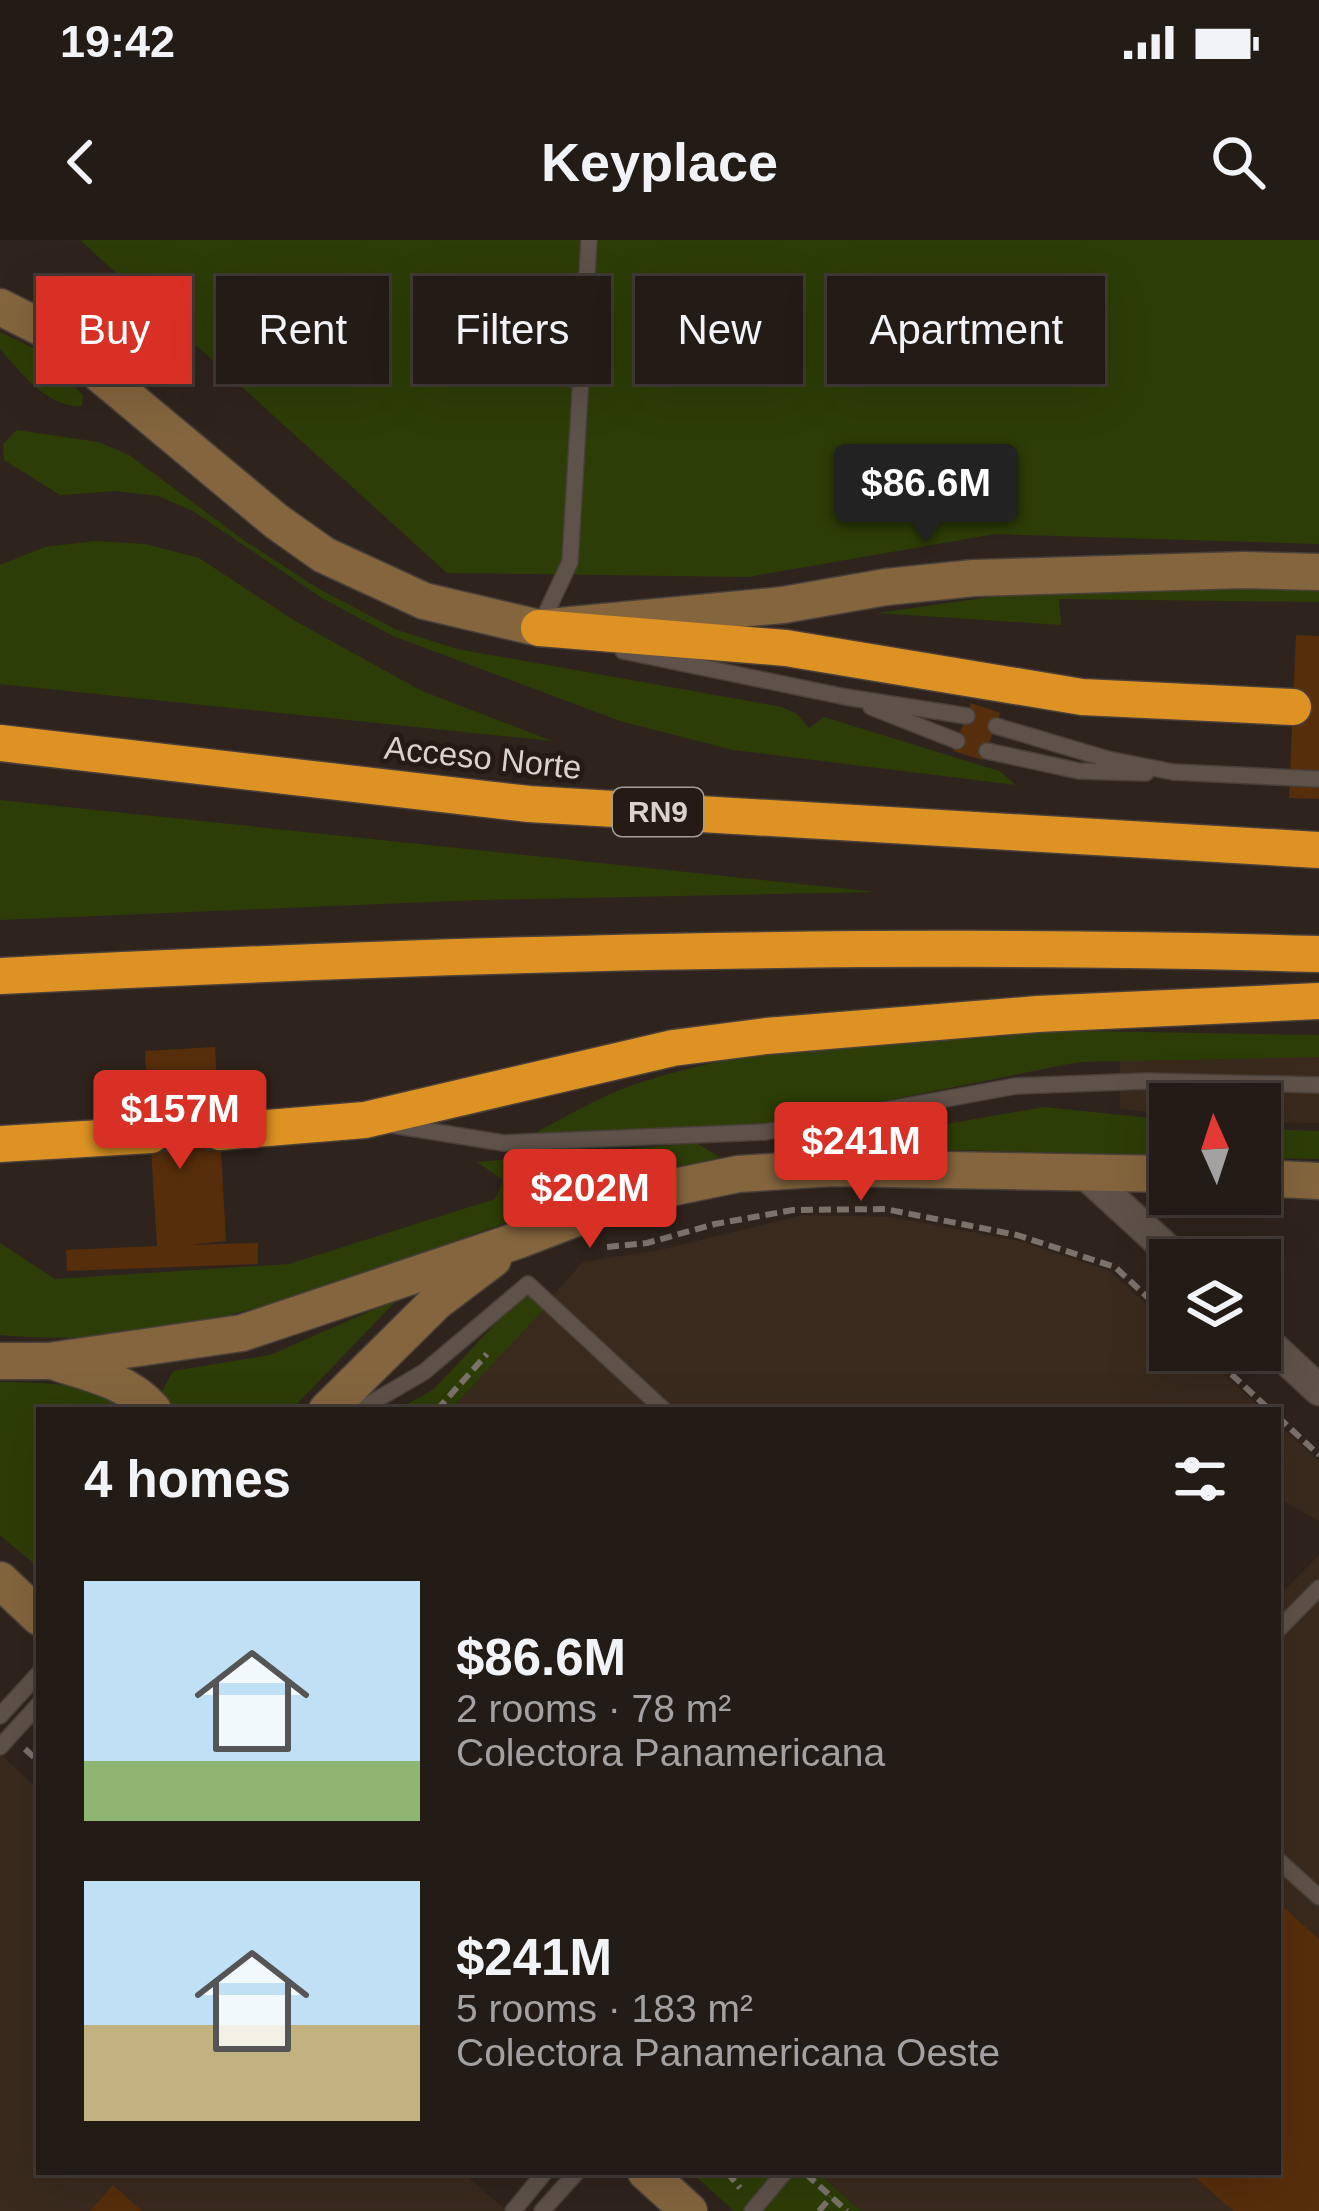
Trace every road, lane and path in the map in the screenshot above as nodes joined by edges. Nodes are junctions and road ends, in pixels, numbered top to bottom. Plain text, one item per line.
1 (589, 240) edge
2 (0, 307) edge
3 (1319, 572) edge
4 (538, 628) junction
5 (846, 697) junction
6 (1293, 706) dead end
7 (967, 716) dead end
8 (996, 726) dead end
9 (957, 741) dead end
10 (0, 743) edge
11 (987, 751) dead end
12 (1173, 772) junction
13 (1319, 779) edge
14 (1319, 850) edge
15 (1319, 955) edge
16 (0, 976) edge
17 (1319, 1001) edge
18 (1319, 1085) edge
19 (365, 1120) junction
20 (220, 1132) tunnel mouth
21 (151, 1136) tunnel mouth
22 (2, 1146) edge
23 (1081, 1170) junction
24 (1149, 1173) edge
25 (1281, 1179) edge
26 (1319, 1180) edge
27 (1155, 1239) edge
28 (519, 1240) junction
29 (593, 1248) dead end
30 (1149, 1299) edge
31 (496, 1344) dead end
32 (1281, 1355) edge
33 (0, 1360) edge
34 (49, 1360) junction
35 (1228, 1371) edge
36 (1319, 1390) edge
37 (150, 1407) edge
38 (331, 1407) edge
39 (364, 1407) edge
40 (440, 1407) edge
41 (661, 1407) edge
42 (1267, 1407) edge
43 (1281, 1420) edge
44 (1319, 1455) edge
45 (0, 1580) edge
46 (1319, 1588) edge
47 (36, 1614) edge
48 (1281, 1627) edge
49 (36, 1676) edge
50 (36, 1707) edge
51 (0, 1716) edge
52 (0, 1747) edge
53 (1281, 1863) edge
54 (1319, 1897) edge
55 (543, 2175) edge
56 (574, 2175) edge
57 (649, 2175) edge
58 (782, 2175) edge
59 (806, 2175) edge
60 (831, 2197) junction
61 (513, 2211) edge
62 (542, 2211) edge
63 (689, 2211) edge
64 (752, 2211) edge
65 (819, 2211) edge
66 (847, 2211) edge

1 - 4 lane
2 - 4 street
3 - 4 street
4 - 5 lane
4 - 6 highway
5 - 7 lane
5 - 9 lane
8 - 12 lane
10 - 14 highway, Acceso Norte / RN9
11 - 12 lane
12 - 13 lane
15 - 16 highway
17 - 19 highway
18 - 19 lane
19 - 20 highway
21 - 22 highway
23 - 24 street
23 - 27 street
23 - 28 street
25 - 26 street
28 - 34 street
28 - 38 street
29 - 30 path
31 - 40 path
32 - 36 street
33 - 34 street
34 - 37 street
35 - 42 path
39 - 41 lane
43 - 44 path
45 - 47 street
46 - 48 lane
49 - 51 lane
50 - 52 lane
53 - 54 lane
55 - 61 lane
56 - 62 lane
57 - 63 street
58 - 64 lane
59 - 60 path
60 - 65 path
60 - 66 path

